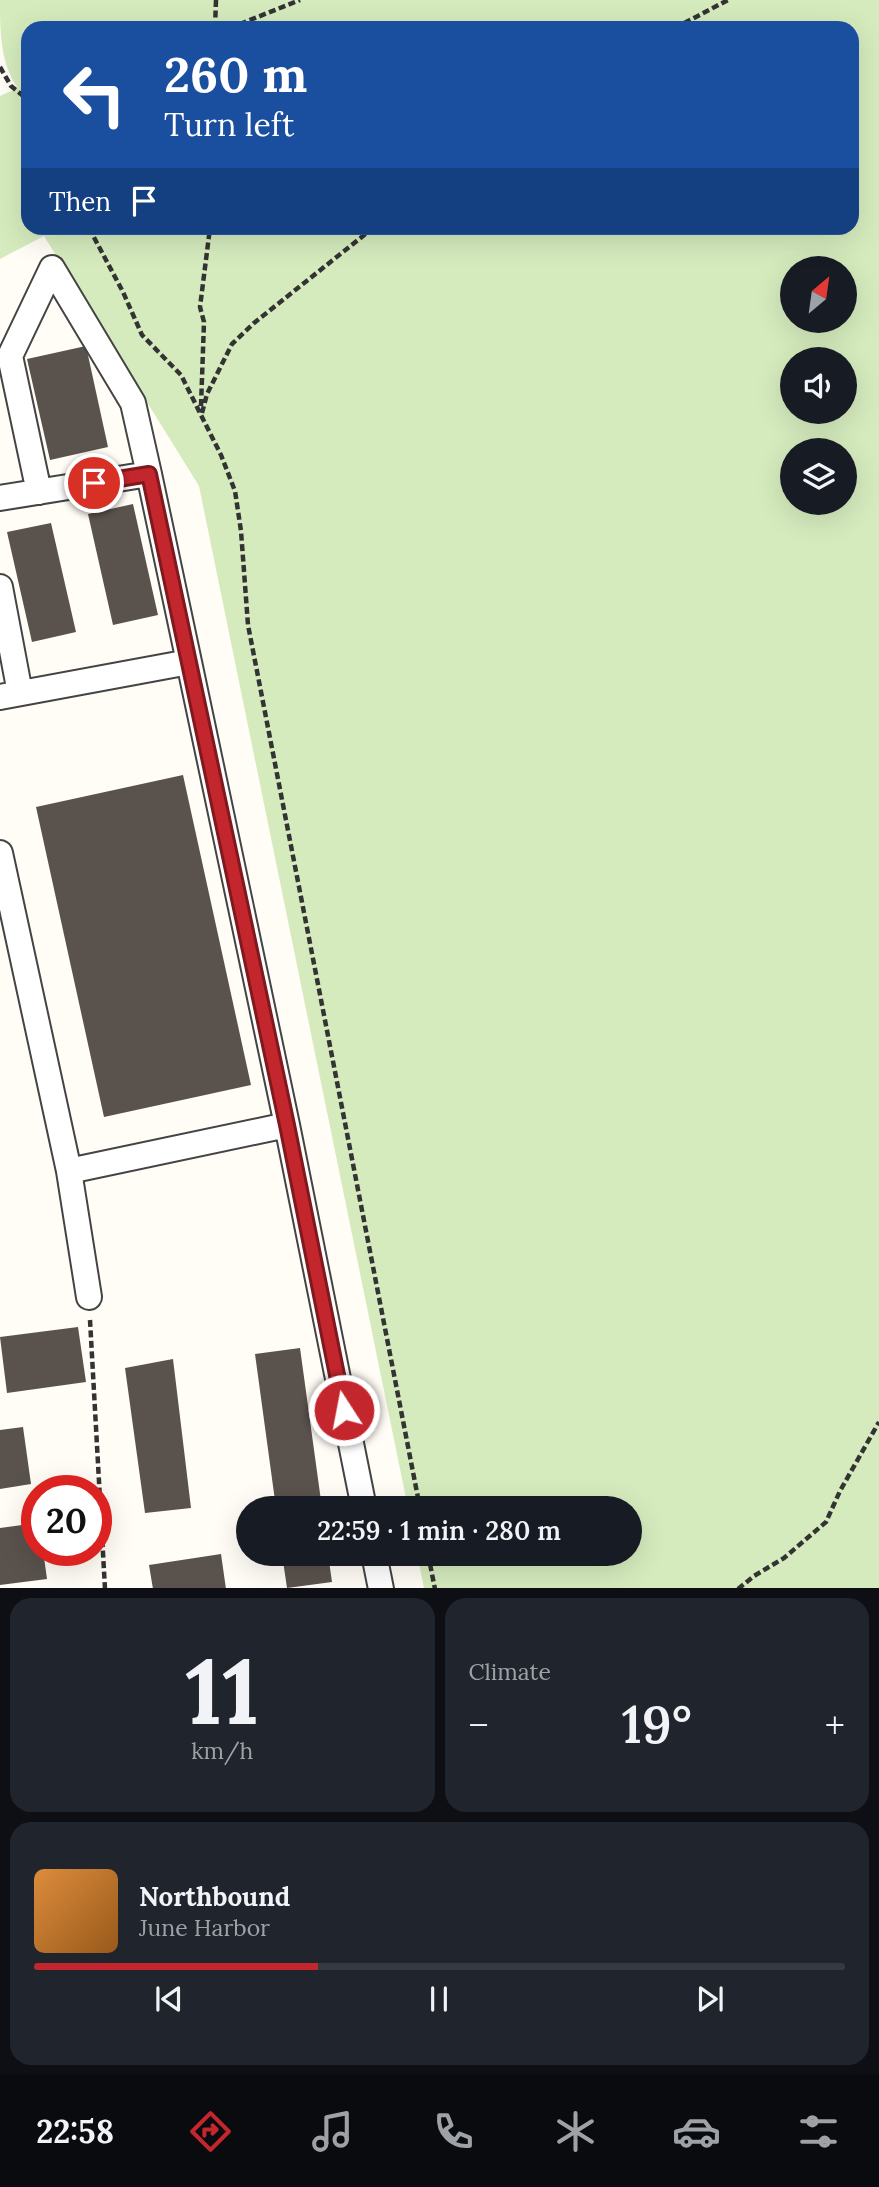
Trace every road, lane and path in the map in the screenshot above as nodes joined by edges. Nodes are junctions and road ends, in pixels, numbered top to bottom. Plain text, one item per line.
1 (216, 0) edge
2 (300, 0) edge
3 (728, 0) edge
4 (215, 21) edge
5 (248, 21) edge
6 (688, 21) edge
7 (0, 66) edge
8 (21, 94) edge
9 (93, 235) edge
10 (209, 235) edge
11 (364, 235) edge
12 (202, 414) junction
13 (149, 474) junction
14 (39, 492) junction
15 (0, 498) edge
16 (0, 587) edge
17 (189, 662) junction
18 (10, 695) edge
19 (0, 853) edge
20 (287, 1125) junction
21 (69, 1171) junction
22 (89, 1297) joint
23 (879, 1422) edge
24 (362, 1496) edge
25 (418, 1496) edge
26 (376, 1566) edge
27 (430, 1566) edge
28 (105, 1588) edge
29 (381, 1588) edge
30 (435, 1588) edge
31 (738, 1588) edge

1 - 4 path
2 - 5 path
3 - 6 path
7 - 8 path
9 - 12 path
10 - 12 path
11 - 12 path
12 - 25 path
13 - 14 lane
13 - 14 lane
13 - 17 lane
14 - 15 lane
16 - 18 lane
17 - 18 lane
17 - 20 lane
19 - 21 lane
20 - 21 lane
20 - 24 lane
21 - 22 lane
22 - 28 path
23 - 31 path
26 - 29 lane
27 - 30 path

